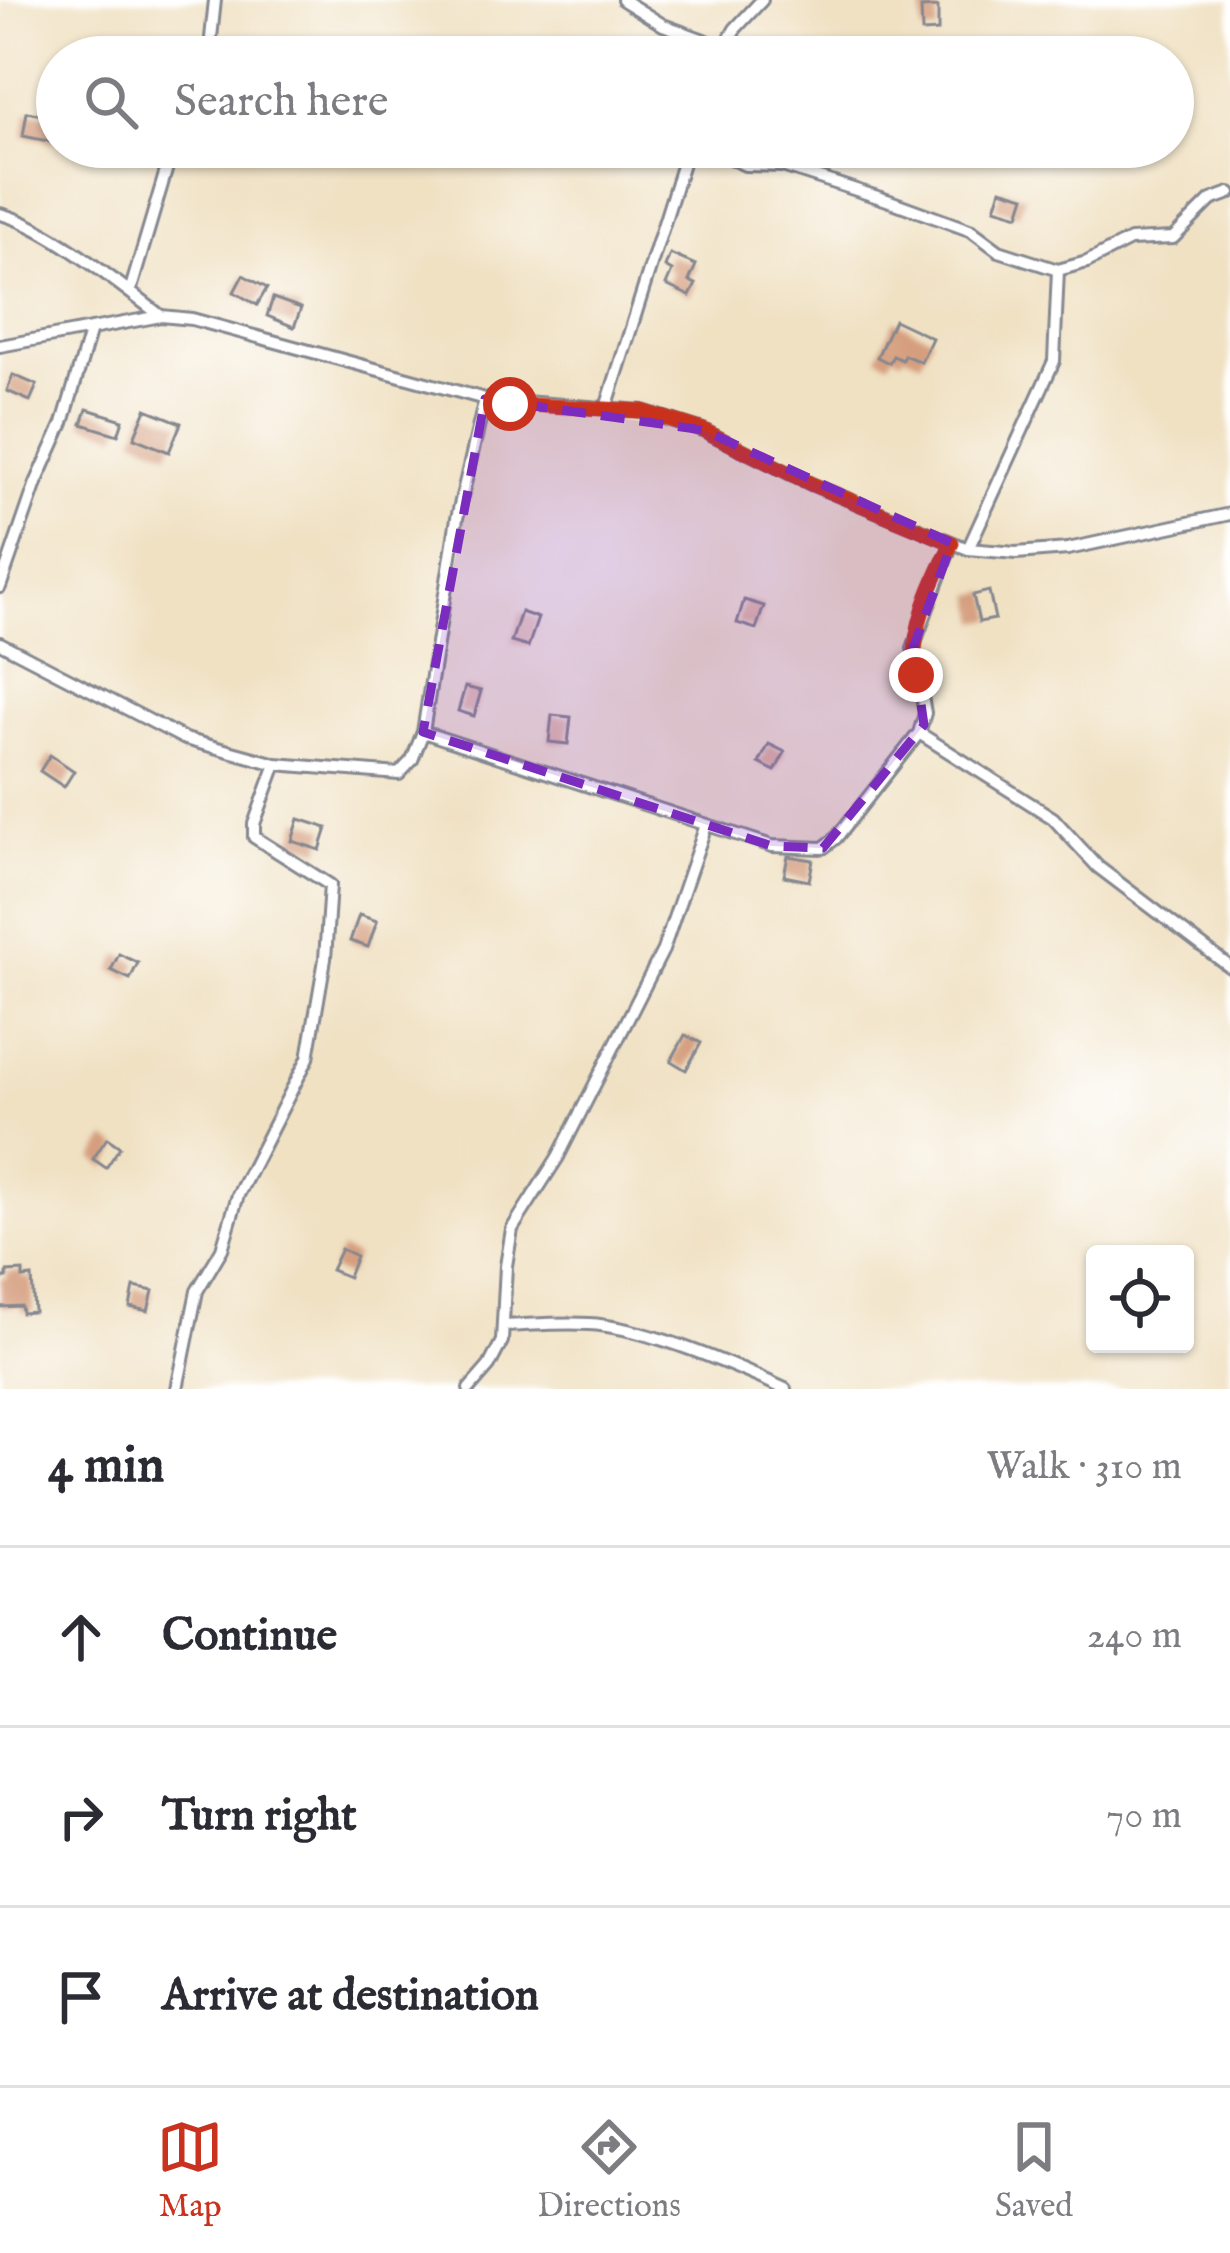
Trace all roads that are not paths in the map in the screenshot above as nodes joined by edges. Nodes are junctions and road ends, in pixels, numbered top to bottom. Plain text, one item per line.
1 (215, 0) edge
2 (623, 0) edge
3 (762, 0) edge
4 (211, 36) edge
5 (687, 36) edge
6 (734, 36) edge
7 (167, 168) edge
8 (681, 168) edge
9 (788, 168) edge
10 (1230, 193) edge
11 (0, 214) edge
12 (1058, 270) junction
13 (130, 292) junction
14 (160, 316) junction
15 (91, 329) junction
16 (0, 346) edge
17 (485, 399) junction
18 (606, 408) junction
19 (1230, 514) edge
20 (952, 543) junction
21 (968, 549) junction
22 (0, 586) edge
23 (0, 643) edge
24 (423, 732) junction
25 (919, 734) junction
26 (276, 764) junction
27 (706, 825) junction
28 (1230, 967) edge
29 (504, 1326) junction
30 (177, 1389) edge
31 (469, 1389) edge
32 (784, 1389) edge

1 - 4 street
2 - 5 street
3 - 6 street
7 - 13 street
8 - 18 street
9 - 12 street
10 - 12 street
11 - 13 street
12 - 21 street
13 - 14 street
14 - 15 street
14 - 17 street
15 - 16 street
15 - 22 street
17 - 18 street
17 - 24 street
18 - 20 street
19 - 21 street
20 - 21 street
20 - 25 street
23 - 26 street
24 - 26 street
24 - 27 street
25 - 27 street
25 - 28 street
26 - 30 street
27 - 29 street
29 - 31 street
29 - 32 street

